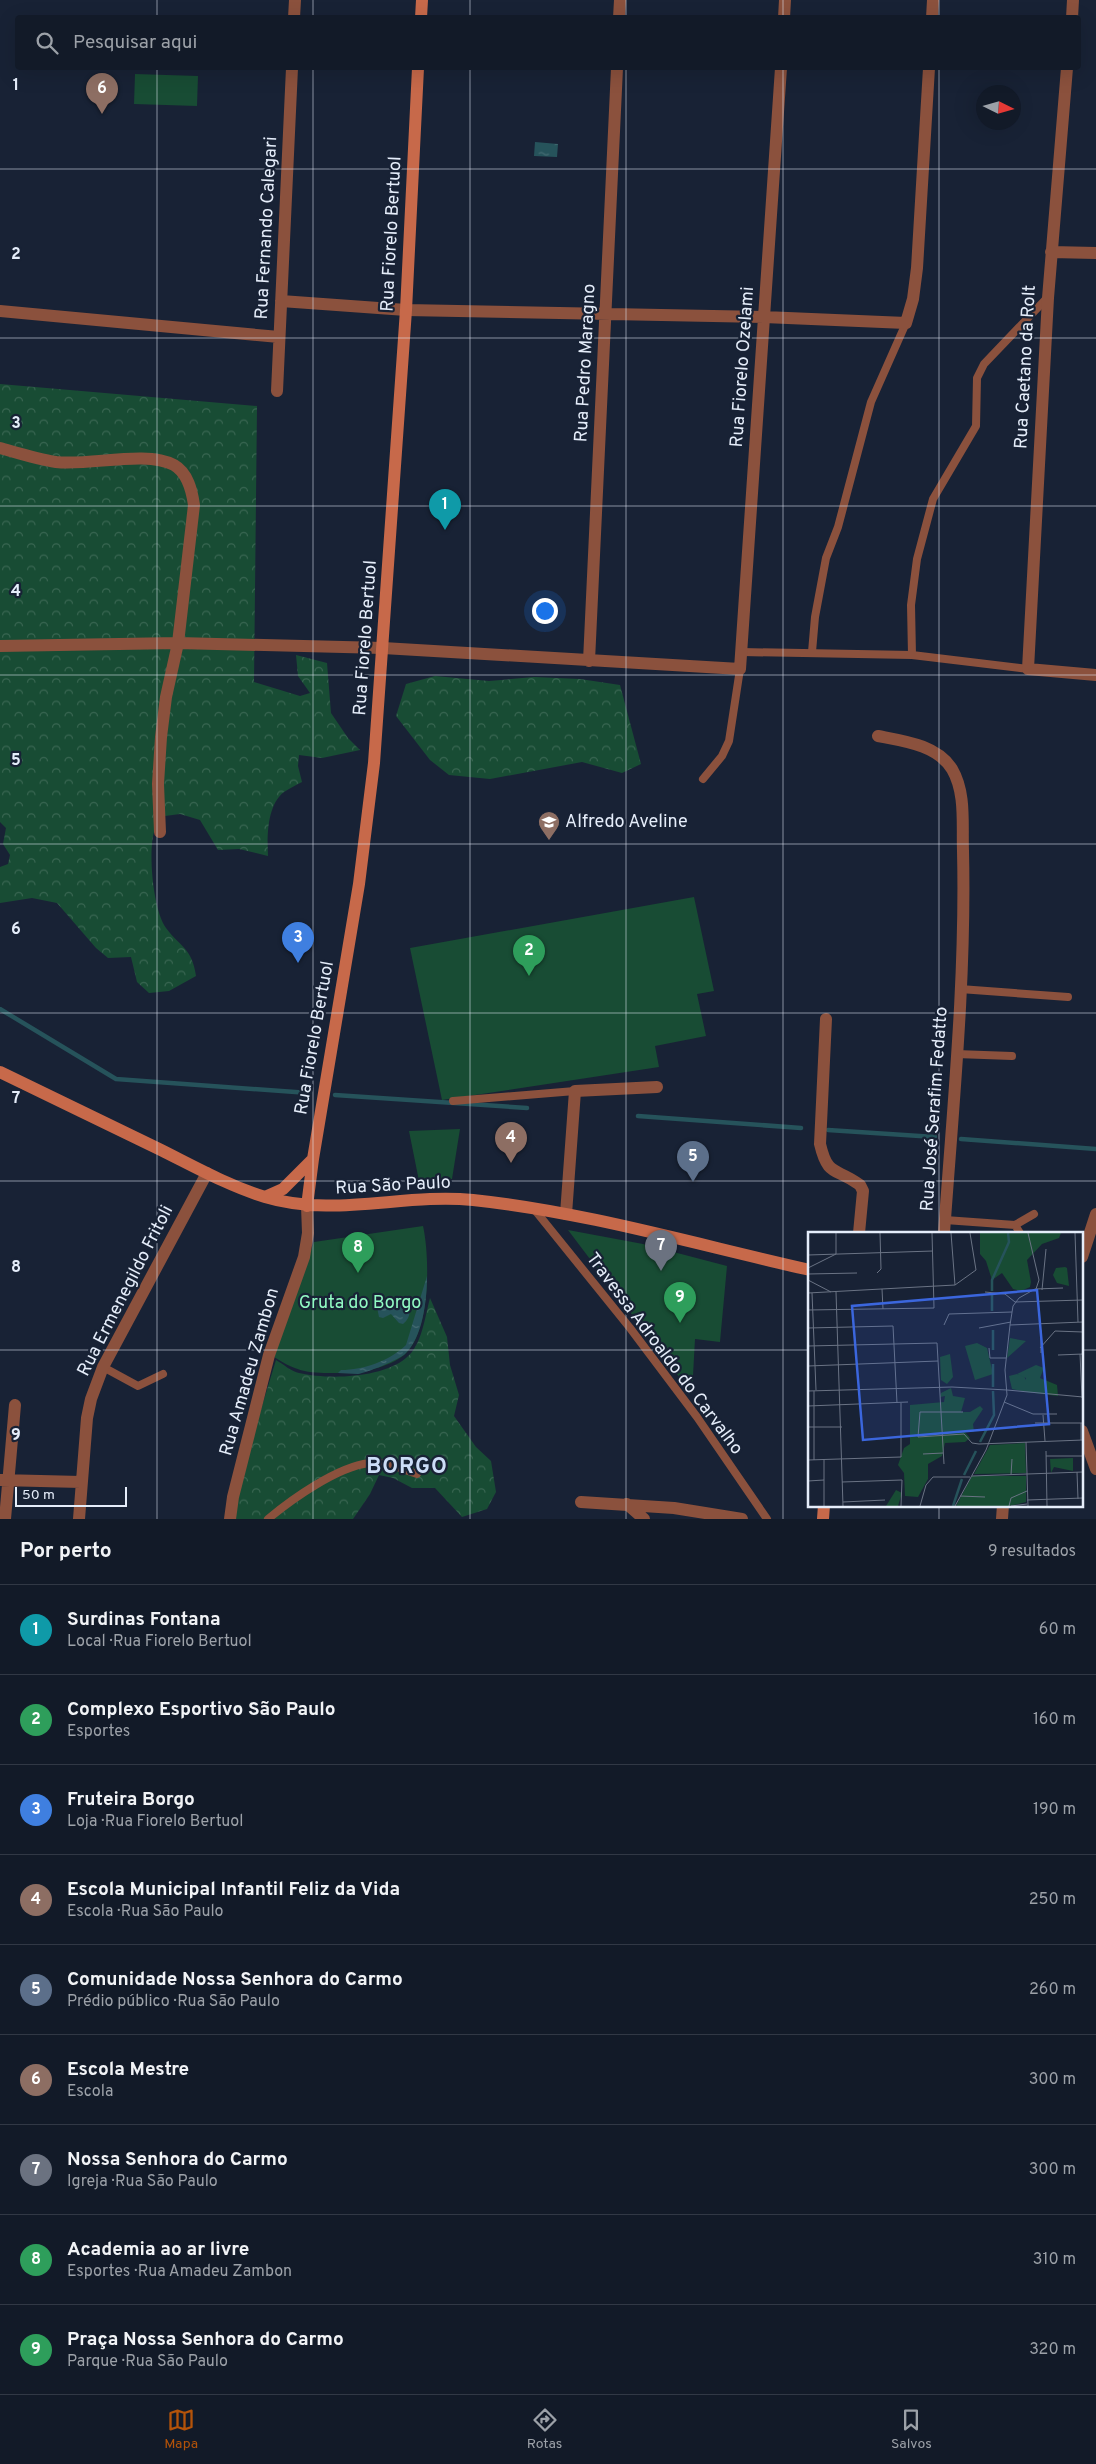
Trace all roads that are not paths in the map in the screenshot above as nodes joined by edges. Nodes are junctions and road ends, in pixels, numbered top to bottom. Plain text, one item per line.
1 (295, 0) edge
2 (422, 0) edge
3 (620, 0) edge
4 (785, 0) edge
5 (933, 0) edge
6 (1074, 0) edge
7 (294, 15) edge
8 (421, 15) edge
9 (619, 15) edge
10 (784, 15) edge
11 (932, 15) edge
12 (1072, 15) edge
13 (292, 70) edge
14 (418, 70) edge
15 (617, 70) edge
16 (781, 70) edge
17 (929, 70) edge
18 (1067, 70) edge
19 (1051, 252) junction
20 (1096, 253) edge
21 (1048, 298) junction
22 (281, 301) junction
23 (406, 310) junction
24 (0, 311) edge
25 (606, 314) junction
26 (764, 317) junction
27 (906, 323) junction
28 (279, 337) junction
29 (277, 391) dead end
30 (0, 448) edge
31 (178, 643) junction
32 (0, 646) edge
33 (383, 648) junction
34 (742, 652) junction
35 (812, 652) junction
36 (912, 655) junction
37 (589, 660) junction
38 (740, 669) junction
39 (1028, 669) junction
40 (1096, 676) edge
41 (878, 736) dead end
42 (703, 779) dead end
43 (160, 832) dead end
44 (960, 988) junction
45 (1068, 998) dead end
46 (826, 1019) dead end
47 (956, 1054) junction
48 (1012, 1056) dead end
49 (0, 1072) edge
50 (657, 1087) dead end
51 (575, 1091) junction
52 (453, 1101) dead end
53 (312, 1159) junction
54 (207, 1173) junction
55 (265, 1197) junction
56 (307, 1206) junction
57 (534, 1209) junction
58 (566, 1214) junction
59 (1034, 1214) dead end
60 (1096, 1214) edge
61 (945, 1220) junction
62 (1015, 1225) junction
63 (859, 1232) edge
64 (944, 1232) edge
65 (1019, 1232) edge
66 (1084, 1251) edge
67 (808, 1270) edge
68 (103, 1367) junction
69 (162, 1374) dead end
70 (15, 1405) dead end
71 (1084, 1437) edge
72 (1096, 1470) edge
73 (417, 1474) dead end
74 (4, 1480) edge
75 (81, 1482) junction
76 (581, 1502) dead end
77 (627, 1504) junction
78 (824, 1506) edge
79 (1003, 1506) edge
80 (5, 1519) edge
81 (79, 1519) edge
82 (230, 1519) edge
83 (268, 1519) edge
84 (644, 1519) edge
85 (742, 1519) edge
86 (767, 1519) edge
87 (824, 1519) edge
88 (1002, 1519) edge

1 - 7 street
2 - 8 main road
3 - 9 street
4 - 10 street
5 - 11 street
6 - 12 street
13 - 22 street, Rua Fernando Calegari
14 - 23 main road, Rua Fiorelo Bertuol
15 - 25 street, Rua Pedro Maragno
16 - 26 street, Rua Fiorelo Ozelami
17 - 27 street
18 - 19 street, Rua Caetano da Rolt
19 - 20 street
19 - 21 street, Rua Caetano da Rolt
21 - 36 lane
21 - 39 street, Rua Caetano da Rolt
22 - 23 street
22 - 28 street, Rua Fernando Calegari
23 - 25 street
23 - 33 main road, Rua Fiorelo Bertuol
24 - 28 street
25 - 26 street
25 - 37 street, Rua Pedro Maragno
26 - 27 street
26 - 34 street, Rua Fiorelo Ozelami
27 - 35 lane
28 - 29 street, Rua Fernando Calegari
30 - 31 street
31 - 32 street
31 - 33 street
31 - 43 street
33 - 37 street
33 - 53 main road, Rua Fiorelo Bertuol
34 - 35 lane
34 - 38 street, Rua Fiorelo Ozelami
35 - 36 lane
36 - 39 lane
37 - 38 street
38 - 42 lane
39 - 40 street
41 - 44 street, Rua José Serafim Fedatto
44 - 45 lane
44 - 47 street, Rua José Serafim Fedatto
46 - 63 street
47 - 48 lane
47 - 61 street, Rua José Serafim Fedatto
49 - 54 main road, Rua São Paulo
50 - 51 street
51 - 52 lane
51 - 58 street
53 - 55 main road
53 - 56 main road, Rua Fiorelo Bertuol
54 - 55 main road, Rua São Paulo
54 - 68 street, Rua Ermenegildo Fritoli
55 - 56 main road, Rua São Paulo
56 - 57 main road, Rua São Paulo
56 - 82 street, Rua Amadeu Zambon
57 - 58 main road, Rua São Paulo
57 - 86 lane, Travessa Adroaldo do Carvalho
58 - 67 main road, Rua São Paulo
59 - 62 lane
60 - 66 street
61 - 62 lane
61 - 64 street, Rua José Serafim Fedatto
62 - 65 lane
68 - 69 lane
68 - 75 street, Rua Ermenegildo Fritoli
70 - 74 street
71 - 72 street
73 - 83 lane
74 - 75 street
74 - 80 street
75 - 81 street, Rua Ermenegildo Fritoli
76 - 77 street
77 - 84 street
77 - 85 street
78 - 87 main road
79 - 88 street

